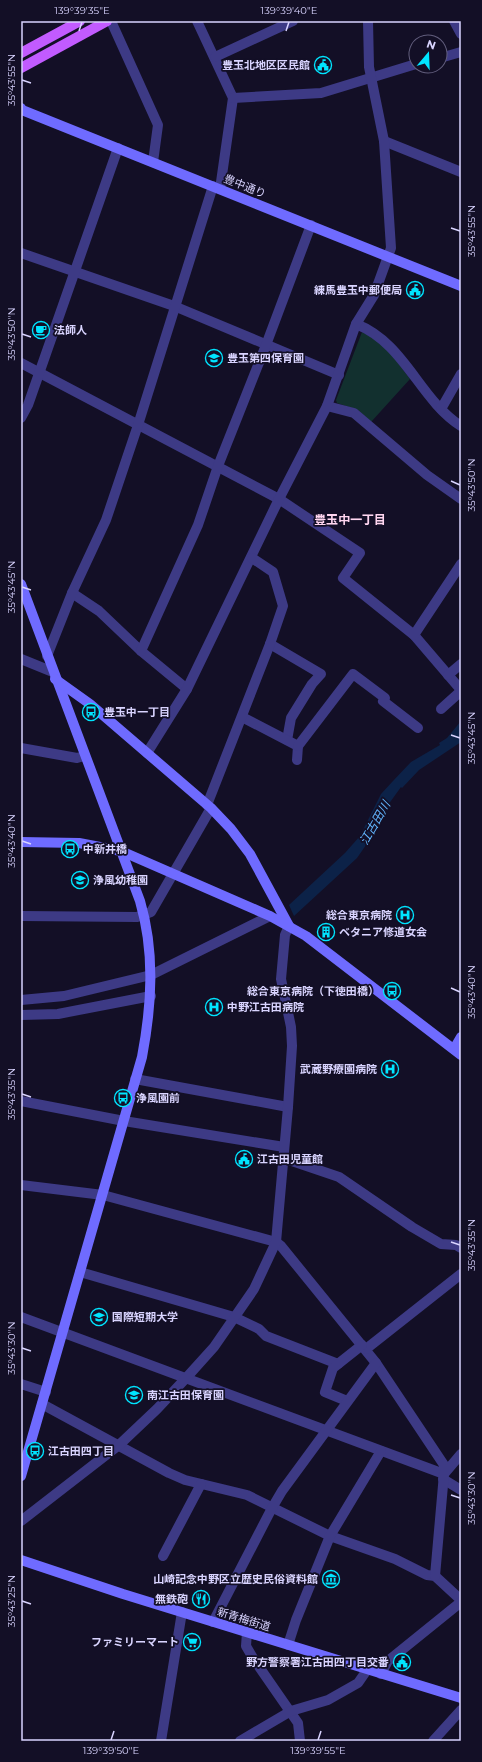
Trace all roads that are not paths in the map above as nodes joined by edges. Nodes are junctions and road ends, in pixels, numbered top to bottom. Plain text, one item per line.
1 (80, 21) edge
2 (108, 21) edge
3 (111, 21) edge
4 (197, 21) edge
5 (293, 21) edge
6 (368, 21) edge
7 (454, 21) edge
8 (461, 34) edge
9 (461, 52) edge
10 (21, 53) edge
11 (448, 56) edge
12 (215, 57) junction
13 (408, 66) edge
14 (21, 68) edge
15 (371, 77) junction
16 (233, 98) junction
17 (21, 110) edge
18 (384, 141) junction
19 (118, 148) junction
20 (153, 162) junction
21 (461, 172) edge
22 (216, 187) junction
23 (311, 225) junction
24 (21, 253) edge
25 (389, 256) junction
26 (75, 271) junction
27 (461, 286) edge
28 (174, 306) junction
29 (356, 324) junction
30 (266, 345) junction
31 (21, 364) edge
32 (40, 373) junction
33 (461, 374) edge
34 (339, 375) junction
35 (327, 406) junction
36 (441, 409) junction
37 (21, 418) edge
38 (138, 425) junction
39 (461, 426) edge
40 (218, 466) junction
41 (461, 498) edge
42 (279, 499) junction
43 (252, 558) junction
44 (461, 564) edge
45 (21, 584) edge
46 (72, 593) junction
47 (414, 636) junction
48 (270, 644) junction
49 (141, 650) junction
50 (47, 656) junction
51 (21, 659) edge
52 (461, 664) edge
53 (448, 675) junction
54 (54, 676) junction
55 (187, 689) junction
56 (461, 690) edge
57 (441, 709) dead end
58 (242, 717) junction
59 (418, 728) dead end
60 (286, 740) junction
61 (298, 746) junction
62 (21, 748) edge
63 (148, 753) junction
64 (84, 756) junction
65 (297, 760) dead end
66 (209, 807) junction
67 (21, 842) edge
68 (121, 851) junction
69 (174, 873) junction
70 (21, 916) edge
71 (144, 916) junction
72 (270, 916) junction
73 (288, 924) junction
74 (151, 975) junction
75 (151, 996) junction
76 (21, 1000) edge
77 (21, 1015) edge
78 (461, 1037) edge
79 (458, 1052) edge
80 (135, 1079) junction
81 (21, 1101) edge
82 (288, 1107) junction
83 (124, 1122) junction
84 (284, 1147) junction
85 (283, 1158) junction
86 (21, 1185) edge
87 (103, 1195) junction
88 (276, 1242) junction
89 (461, 1248) edge
90 (80, 1272) junction
91 (461, 1274) edge
92 (21, 1317) edge
93 (234, 1317) junction
94 (63, 1332) junction
95 (364, 1347) junction
96 (376, 1363) junction
97 (338, 1364) junction
98 (187, 1377) junction
99 (21, 1384) edge
100 (46, 1392) junction
101 (347, 1401) junction
102 (42, 1404) junction
103 (325, 1430) junction
104 (119, 1445) junction
105 (381, 1451) junction
106 (461, 1454) edge
107 (21, 1476) edge
108 (443, 1476) junction
109 (201, 1484) junction
110 (461, 1490) edge
111 (272, 1508) junction
112 (21, 1521) edge
113 (330, 1536) junction
114 (163, 1556) dead end
115 (21, 1560) edge
116 (435, 1576) junction
117 (461, 1601) edge
118 (182, 1612) junction
119 (213, 1622) junction
120 (247, 1632) junction
121 (288, 1645) junction
122 (367, 1670) junction
123 (381, 1674) junction
124 (461, 1698) edge
125 (461, 1710) edge
126 (291, 1711) junction
127 (161, 1741) edge
128 (240, 1741) edge
129 (300, 1741) edge
130 (433, 1741) edge

1 - 10 main road
2 - 14 main road
3 - 20 street
4 - 12 street
5 - 12 street
6 - 15 street
7 - 8 street
9 - 11 street
12 - 16 street
13 - 15 street
15 - 16 street
15 - 18 street
16 - 22 street
17 - 19 street, 豊中通り
18 - 21 street
18 - 25 street
19 - 20 street, 豊中通り
19 - 26 street
20 - 22 street, 豊中通り
22 - 23 street, 豊中通り
22 - 28 street
23 - 25 street, 豊中通り
23 - 30 street
24 - 26 street
25 - 27 street, 豊中通り
25 - 29 street
26 - 28 street
26 - 32 street
28 - 30 street
28 - 38 street
29 - 34 street
29 - 36 street
30 - 34 street
30 - 40 street
31 - 32 street
32 - 37 street
32 - 38 street
33 - 36 street
34 - 35 street
35 - 41 street
35 - 42 street
36 - 39 street
38 - 40 street
38 - 46 street
40 - 42 street
40 - 49 street
42 - 43 street
42 - 47 street
43 - 48 street
43 - 55 street
44 - 47 street
45 - 50 street
46 - 49 street
46 - 50 street
47 - 53 street
48 - 58 street
48 - 60 street
49 - 55 street
50 - 54 street
51 - 54 street
52 - 53 street
53 - 56 street
54 - 63 street
54 - 64 street
55 - 63 street
56 - 57 street
58 - 60 street
58 - 66 street
59 - 61 street
60 - 61 street
61 - 65 street
62 - 64 street
63 - 66 street
64 - 68 street
66 - 69 street
66 - 73 street
67 - 68 street
68 - 69 street
68 - 71 street
69 - 71 street
69 - 72 street
70 - 71 street
71 - 74 street
72 - 73 street
72 - 74 street
73 - 79 street
73 - 82 street
74 - 75 street
74 - 76 street
75 - 77 street
75 - 80 street
78 - 79 street
80 - 82 street
80 - 83 street
81 - 83 street
82 - 84 street
83 - 84 street
83 - 87 street
84 - 85 street
85 - 88 street
85 - 89 street
86 - 87 street
87 - 88 street
87 - 90 street
88 - 93 street
88 - 95 street
90 - 93 street
90 - 94 street
91 - 95 street
92 - 94 street
93 - 97 street
93 - 98 street
94 - 98 street
94 - 100 street
95 - 96 street
95 - 97 street
96 - 101 street
96 - 108 street
97 - 101 street
98 - 103 street
98 - 104 street
99 - 100 street
100 - 102 street
101 - 103 street
102 - 104 street
102 - 107 street
103 - 105 street
103 - 111 street
104 - 109 street
104 - 112 street
105 - 108 street
105 - 113 street
106 - 108 street
108 - 110 street
108 - 116 street
109 - 111 street
109 - 114 street
111 - 113 street
111 - 119 street
113 - 116 street
113 - 121 street
115 - 118 street, 新青梅街道
116 - 117 street
117 - 123 street
118 - 119 street, 新青梅街道
118 - 127 street
119 - 120 street, 新青梅街道
120 - 121 street, 新青梅街道
120 - 126 street
121 - 122 street, 新青梅街道
122 - 123 street, 新青梅街道
122 - 126 street
123 - 124 street, 新青梅街道
125 - 130 street
126 - 128 street
126 - 129 street

